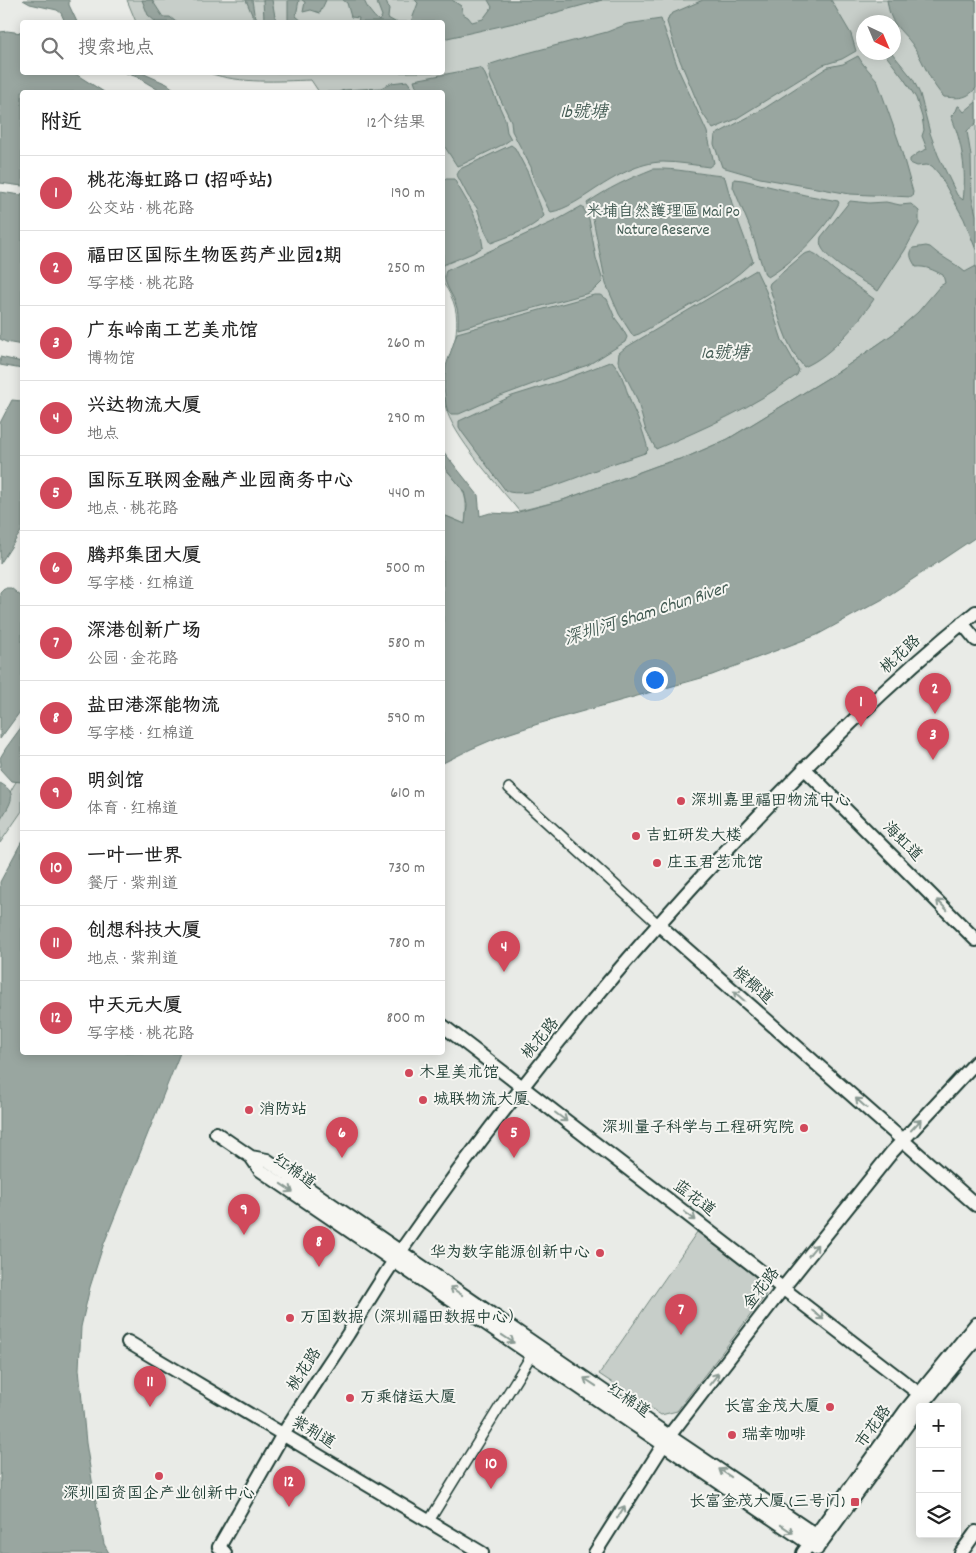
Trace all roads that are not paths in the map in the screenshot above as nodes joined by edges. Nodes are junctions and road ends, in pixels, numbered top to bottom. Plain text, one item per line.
1 (976, 612) edge
2 (962, 623) junction
3 (976, 640) edge
4 (804, 768) junction
5 (509, 788) dead end
6 (658, 924) junction
7 (976, 940) edge
8 (445, 1026) edge
9 (976, 1062) edge
10 (522, 1087) junction
11 (216, 1133) dead end
12 (902, 1140) junction
13 (976, 1205) edge
14 (397, 1257) junction
15 (783, 1288) junction
16 (976, 1324) edge
17 (976, 1338) edge
18 (128, 1342) dead end
19 (534, 1350) junction
20 (921, 1402) edge
21 (283, 1434) junction
22 (666, 1441) junction
23 (429, 1521) junction
24 (976, 1532) edge
25 (814, 1546) edge
26 (224, 1553) edge
27 (482, 1553) edge
28 (595, 1553) edge
29 (961, 1553) edge

1 - 2 street, 桃花路
2 - 3 street
2 - 4 street, 桃花路
4 - 6 street, 桃花路
7 -> 4 street, 海虹道
5 - 6 street, 槟榔道
6 - 10 street, 桃花路
12 -> 6 street, 槟榔道
8 - 10 street, 蓝花道
12 -> 9 street, 金花路
10 - 14 street, 桃花路
10 -> 15 street, 蓝花道
11 - 14 street, 红棉道
12 - 13 street, 槟榔道
15 -> 12 street, 金花路
14 - 19 street, 红棉道
14 - 21 street, 桃花路
15 -> 20 street, 蓝花道
22 -> 15 street, 金花路
16 - 20 street, 市花路
17 - 20 street, 市花路
18 - 21 street, 紫荆道
19 - 22 street, 红棉道
19 - 23 street
20 - 25 street, 市花路
21 - 23 street, 紫荆道
21 - 26 street, 桃花路
22 - 25 street, 红棉道
28 -> 22 street, 金花路
23 - 27 street, 紫荆道
24 - 29 street

